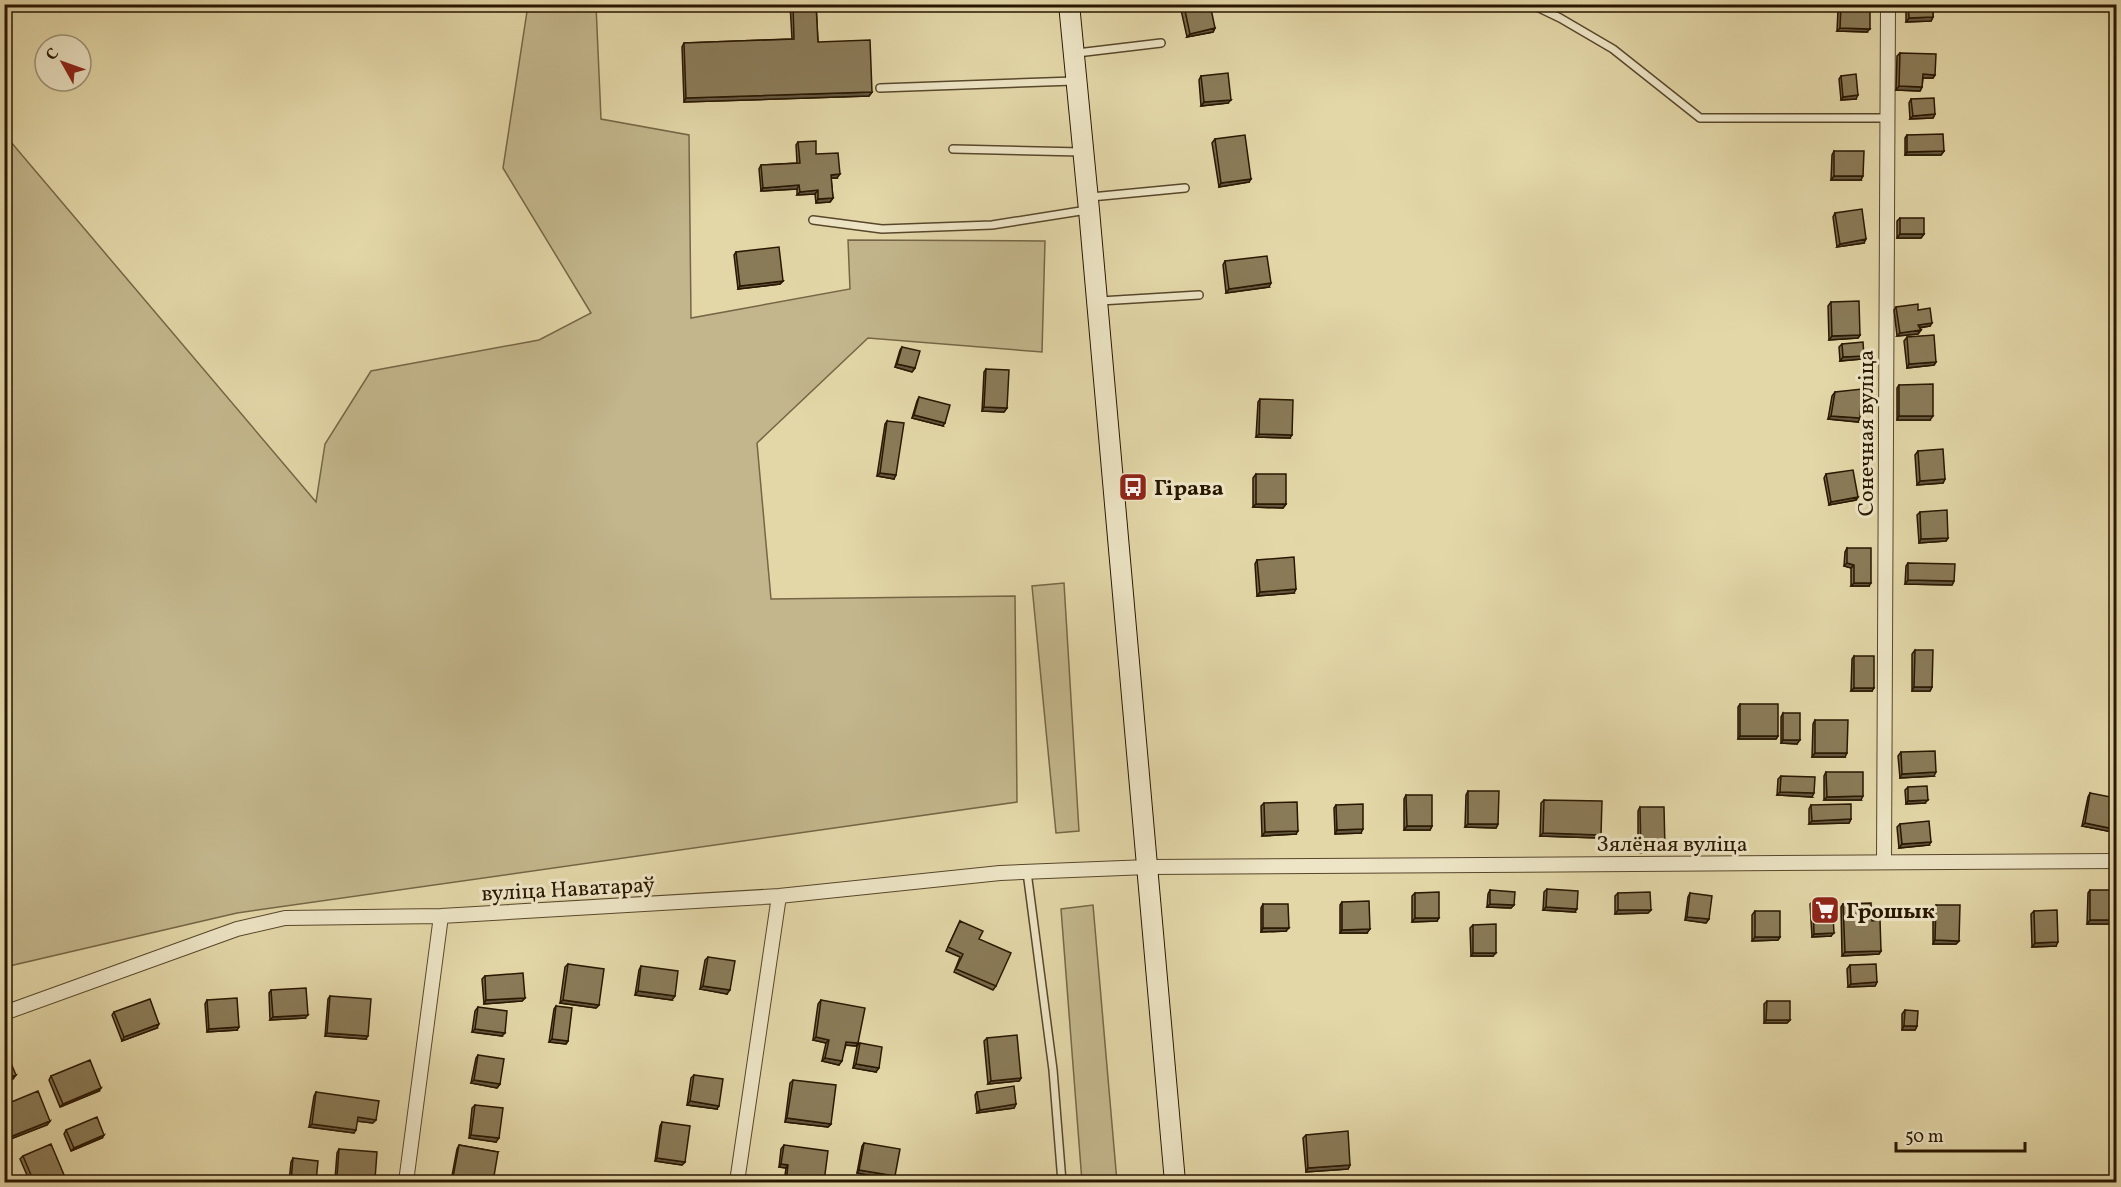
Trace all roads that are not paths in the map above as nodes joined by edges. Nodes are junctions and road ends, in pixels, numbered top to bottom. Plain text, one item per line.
1 (1069, 4) edge
2 (1531, 4) edge
3 (1888, 4) edge
4 (1161, 43) dead end
5 (1074, 54) junction
6 (1077, 81) junction
7 (880, 88) dead end
8 (1887, 118) junction
9 (953, 149) dead end
10 (1084, 152) junction
11 (1185, 188) dead end
12 (1089, 204) junction
13 (813, 220) dead end
14 (1199, 295) dead end
15 (1098, 302) junction
16 (2116, 861) edge
17 (1884, 862) junction
18 (1148, 867) junction
19 (1027, 872) junction
20 (779, 896) junction
21 (441, 916) junction
22 (4, 1013) edge
23 (406, 1182) edge
24 (736, 1182) edge
25 (1062, 1182) edge
26 (1175, 1182) edge

1 - 5 main road
2 - 8 lane
3 - 8 street, Сонечная вуліца
4 - 5 lane
5 - 6 main road
6 - 7 lane
6 - 10 main road
8 - 17 street, Сонечная вуліца
9 - 10 lane
10 - 12 main road
11 - 12 lane
12 - 13 lane
12 - 15 main road
14 - 15 lane
15 - 18 main road
16 - 17 street, Зялёная вуліца
17 - 18 street, Зялёная вуліца
18 - 19 street, вуліца Наватараў
18 - 26 main road
19 - 20 street, вуліца Наватараў
19 - 25 lane
20 - 21 street, вуліца Наватараў
20 - 24 street
21 - 22 street, вуліца Наватараў
21 - 23 street

